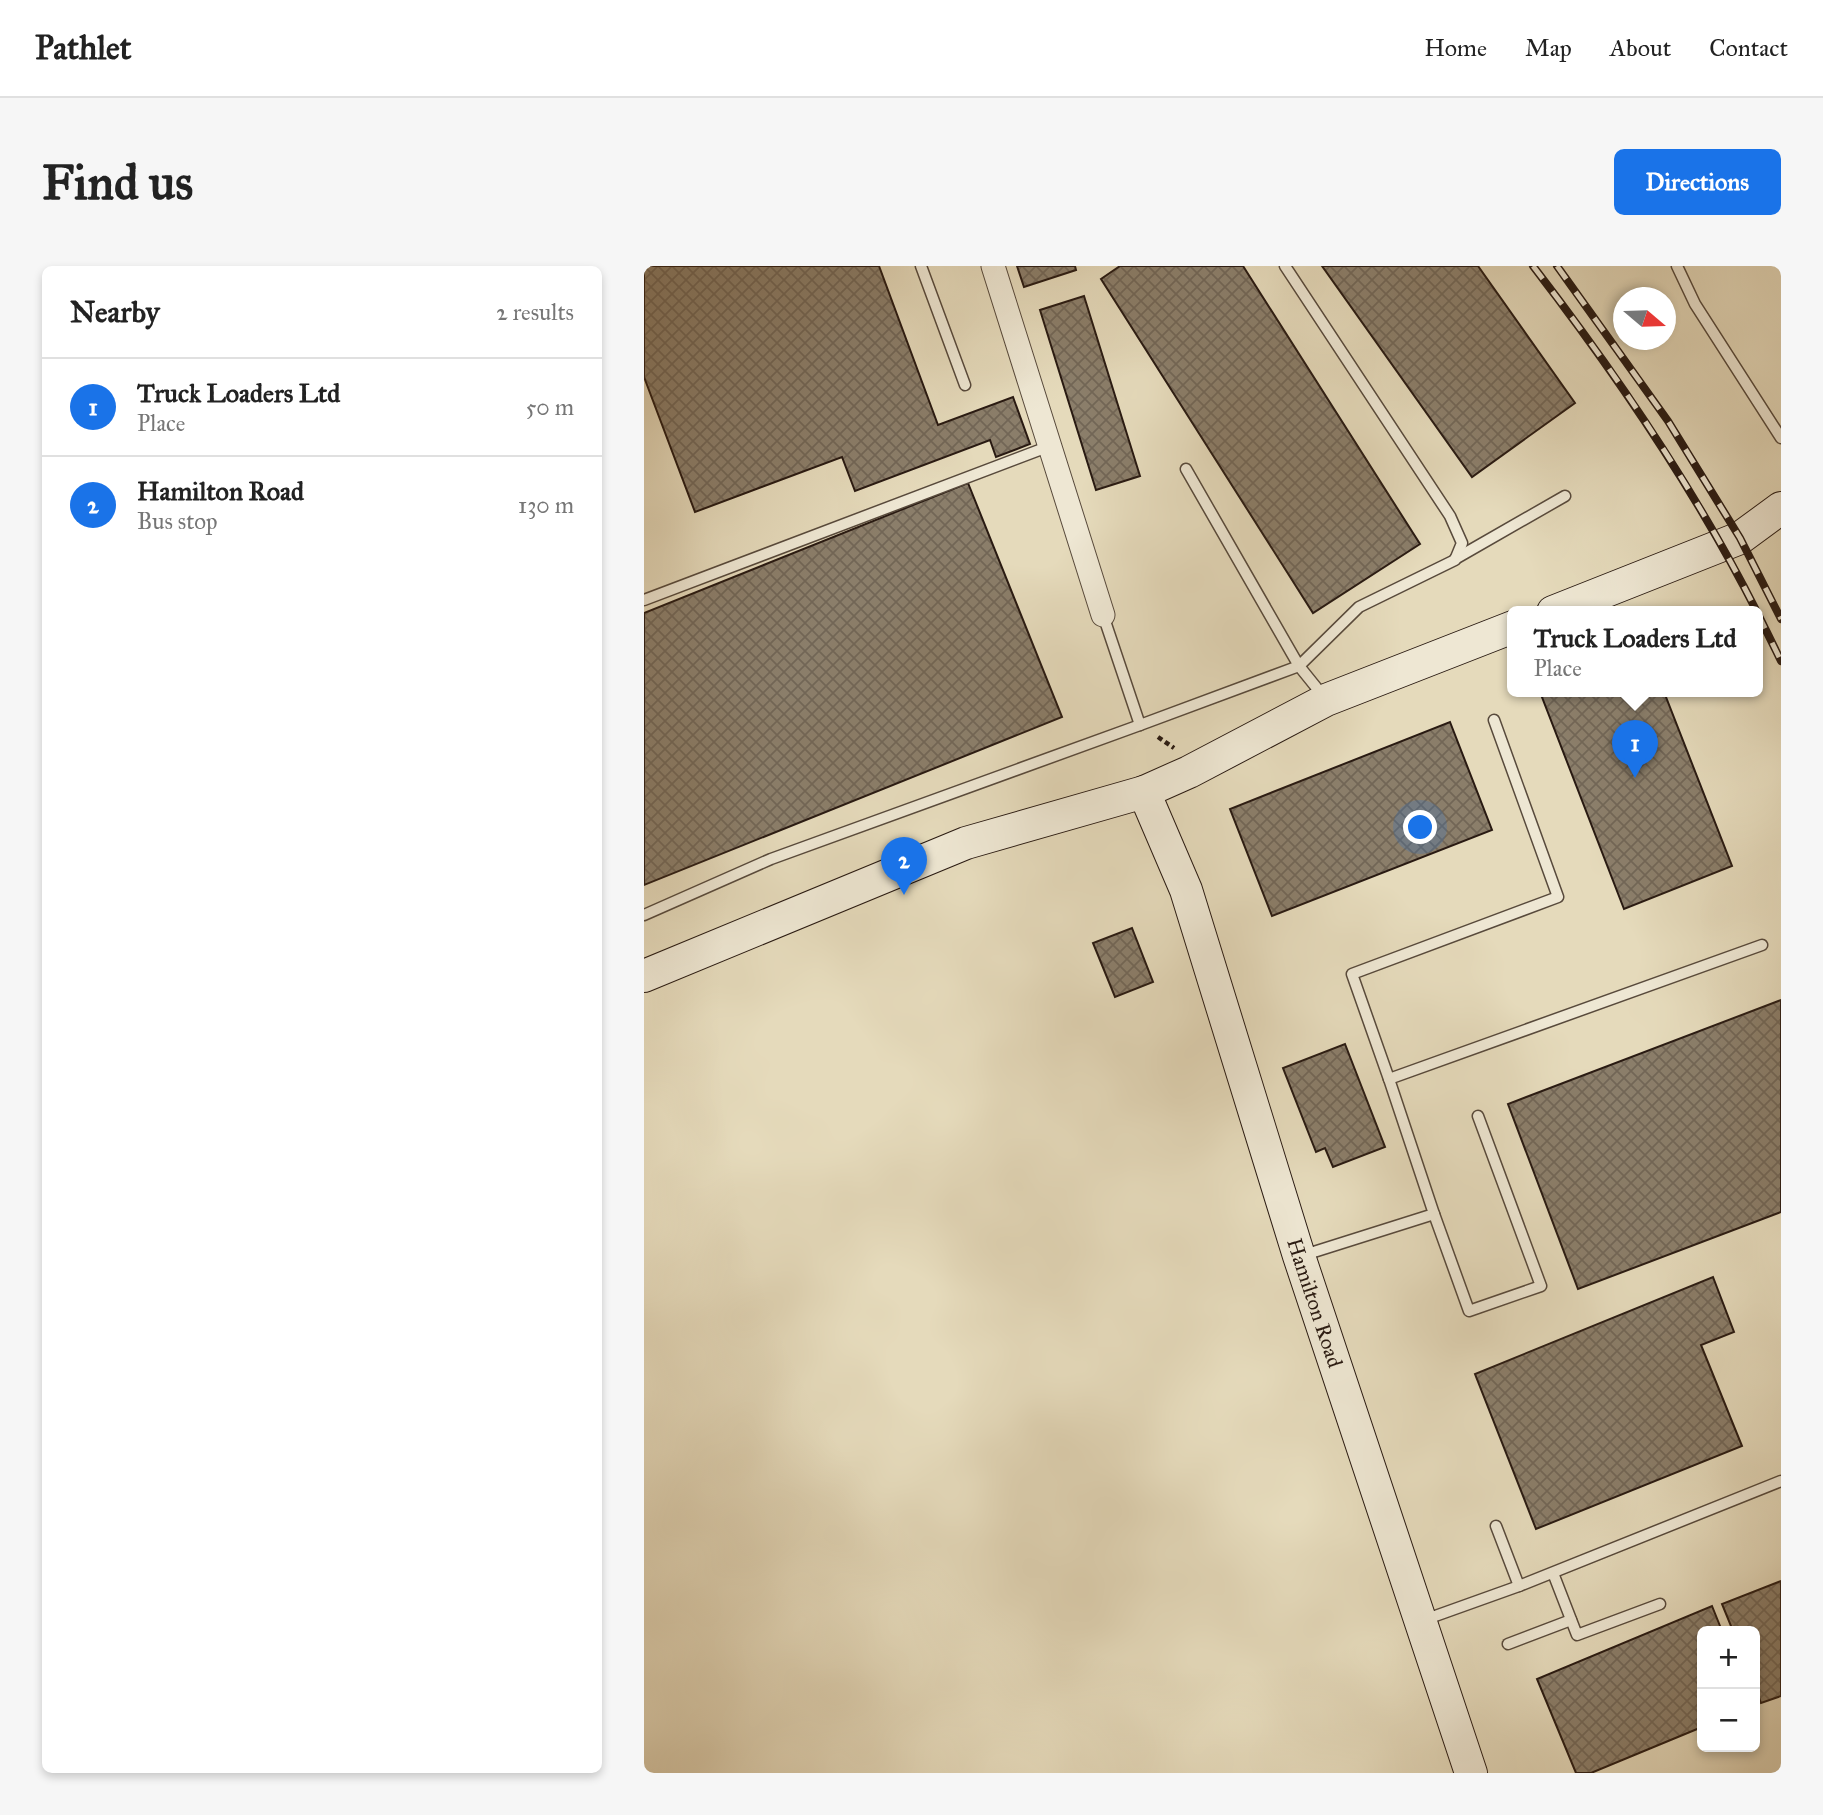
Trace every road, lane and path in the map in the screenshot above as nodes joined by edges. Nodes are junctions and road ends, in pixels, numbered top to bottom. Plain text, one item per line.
1 (921, 266) edge
2 (993, 266) edge
3 (1285, 266) edge
4 (1681, 268) edge
5 (965, 385) dead end
6 (1781, 438) edge
7 (1050, 446) junction
8 (1185, 469) dead end
9 (1565, 496) dead end
10 (1781, 508) edge
11 (1455, 560) junction
12 (644, 600) edge
13 (1568, 606) edge
14 (1103, 615) joint
15 (1507, 629) edge
16 (1298, 666) junction
17 (1326, 700) junction
18 (1494, 720) dead end
19 (1140, 725) junction
20 (1189, 772) junction
21 (1144, 792) junction
22 (644, 915) edge
23 (1762, 945) dead end
24 (644, 976) edge
25 (1389, 1079) junction
26 (1478, 1116) dead end
27 (1434, 1214) junction
28 (1299, 1256) junction
29 (1781, 1481) edge
30 (1496, 1526) dead end
31 (1553, 1573) junction
32 (1518, 1586) junction
33 (1660, 1604) dead end
34 (1571, 1620) junction
35 (1421, 1621) junction
36 (1508, 1644) dead end
37 (1471, 1773) edge

1 - 5 lane
2 - 7 street
3 - 11 lane
4 - 6 lane
7 - 12 lane
7 - 14 street
8 - 16 lane
9 - 11 lane
10 - 13 main road
11 - 16 lane
14 - 19 lane
15 - 17 main road
16 - 17 lane
16 - 19 lane
17 - 20 main road
18 - 25 lane
19 - 20 path
19 - 22 lane
20 - 21 main road
21 - 24 main road
21 - 28 main road, Hamilton Road
23 - 25 lane
25 - 27 lane
26 - 27 lane
27 - 28 lane
28 - 35 main road, Hamilton Road
29 - 31 lane
30 - 32 lane
31 - 32 lane
31 - 34 lane
32 - 35 lane
33 - 34 lane
34 - 36 lane
35 - 37 main road, Hamilton Road

